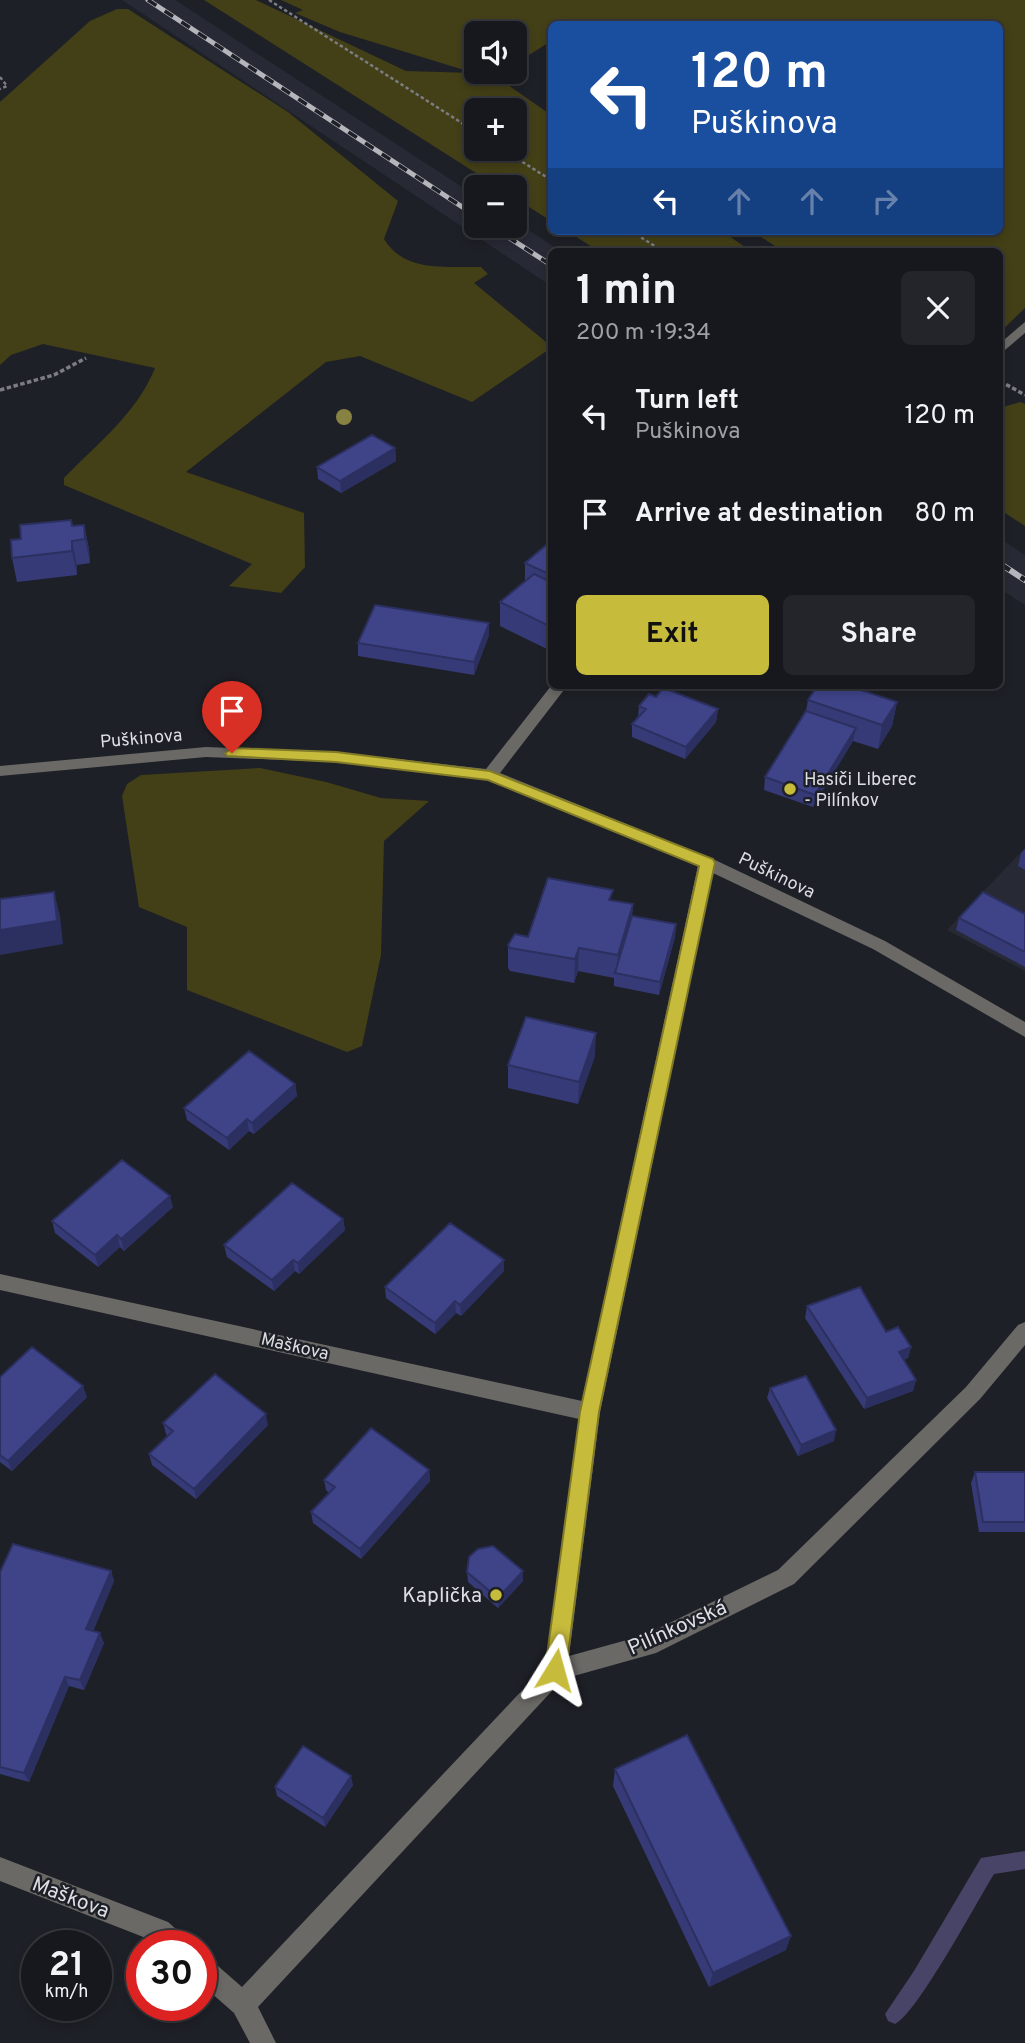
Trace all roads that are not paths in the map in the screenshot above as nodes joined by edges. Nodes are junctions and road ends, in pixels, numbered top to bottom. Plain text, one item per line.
1 (1025, 326) edge
2 (1003, 347) edge
3 (557, 689) edge
4 (0, 771) edge
5 (490, 775) junction
6 (707, 863) junction
7 (1025, 1030) edge
8 (0, 1282) edge
9 (1025, 1331) edge
10 (590, 1412) junction
11 (555, 1670) junction
12 (0, 1870) edge
13 (156, 1930) edge
14 (217, 1982) edge
15 (243, 2004) junction
16 (263, 2043) edge

1 - 2 street
3 - 5 street
4 - 5 street, Puškinova
5 - 6 street, Puškinova
6 - 7 street, Puškinova
6 - 10 street
8 - 10 street, Maškova
9 - 11 street, Pilínkovská
10 - 11 street
11 - 15 street
12 - 13 street, Maškova
14 - 15 street
15 - 16 street

